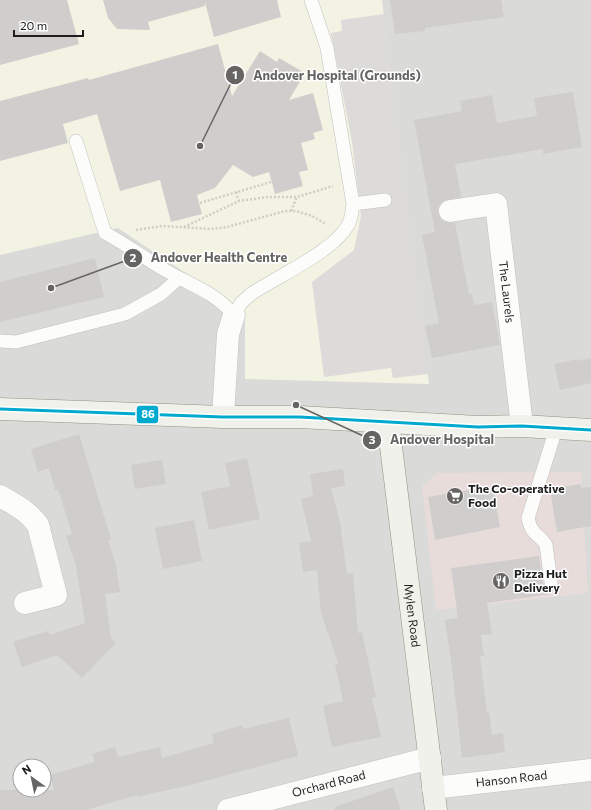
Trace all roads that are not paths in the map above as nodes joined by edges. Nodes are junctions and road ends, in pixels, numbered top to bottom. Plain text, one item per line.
1 (311, 0) edge
2 (76, 140) dead end
3 (385, 200) dead end
4 (353, 204) junction
5 (450, 211) dead end
6 (179, 278) junction
7 (234, 315) junction
8 (0, 341) edge
9 (0, 409) edge
10 (224, 417) junction
11 (388, 422) junction
12 (522, 426) junction
13 (556, 429) junction
14 (591, 430) edge
15 (0, 496) edge
16 (551, 582) dead end
17 (26, 603) dead end
18 (430, 758) junction
19 (591, 770) edge
20 (433, 788) junction
21 (228, 810) edge
22 (436, 810) edge

1 - 4 lane
2 - 6 lane
3 - 4 lane
4 - 7 lane
5 - 12 street, The Laurels
6 - 7 lane
6 - 8 lane
7 - 10 street
9 - 10 street
10 - 11 street
11 - 12 street
11 - 18 street, Mylen Road
12 - 13 street
13 - 14 street
13 - 16 lane
15 - 17 street
18 - 20 street, Mylen Road
18 - 21 street, Orchard Road
19 - 20 street, Hanson Road
20 - 22 street, Mylen Road

